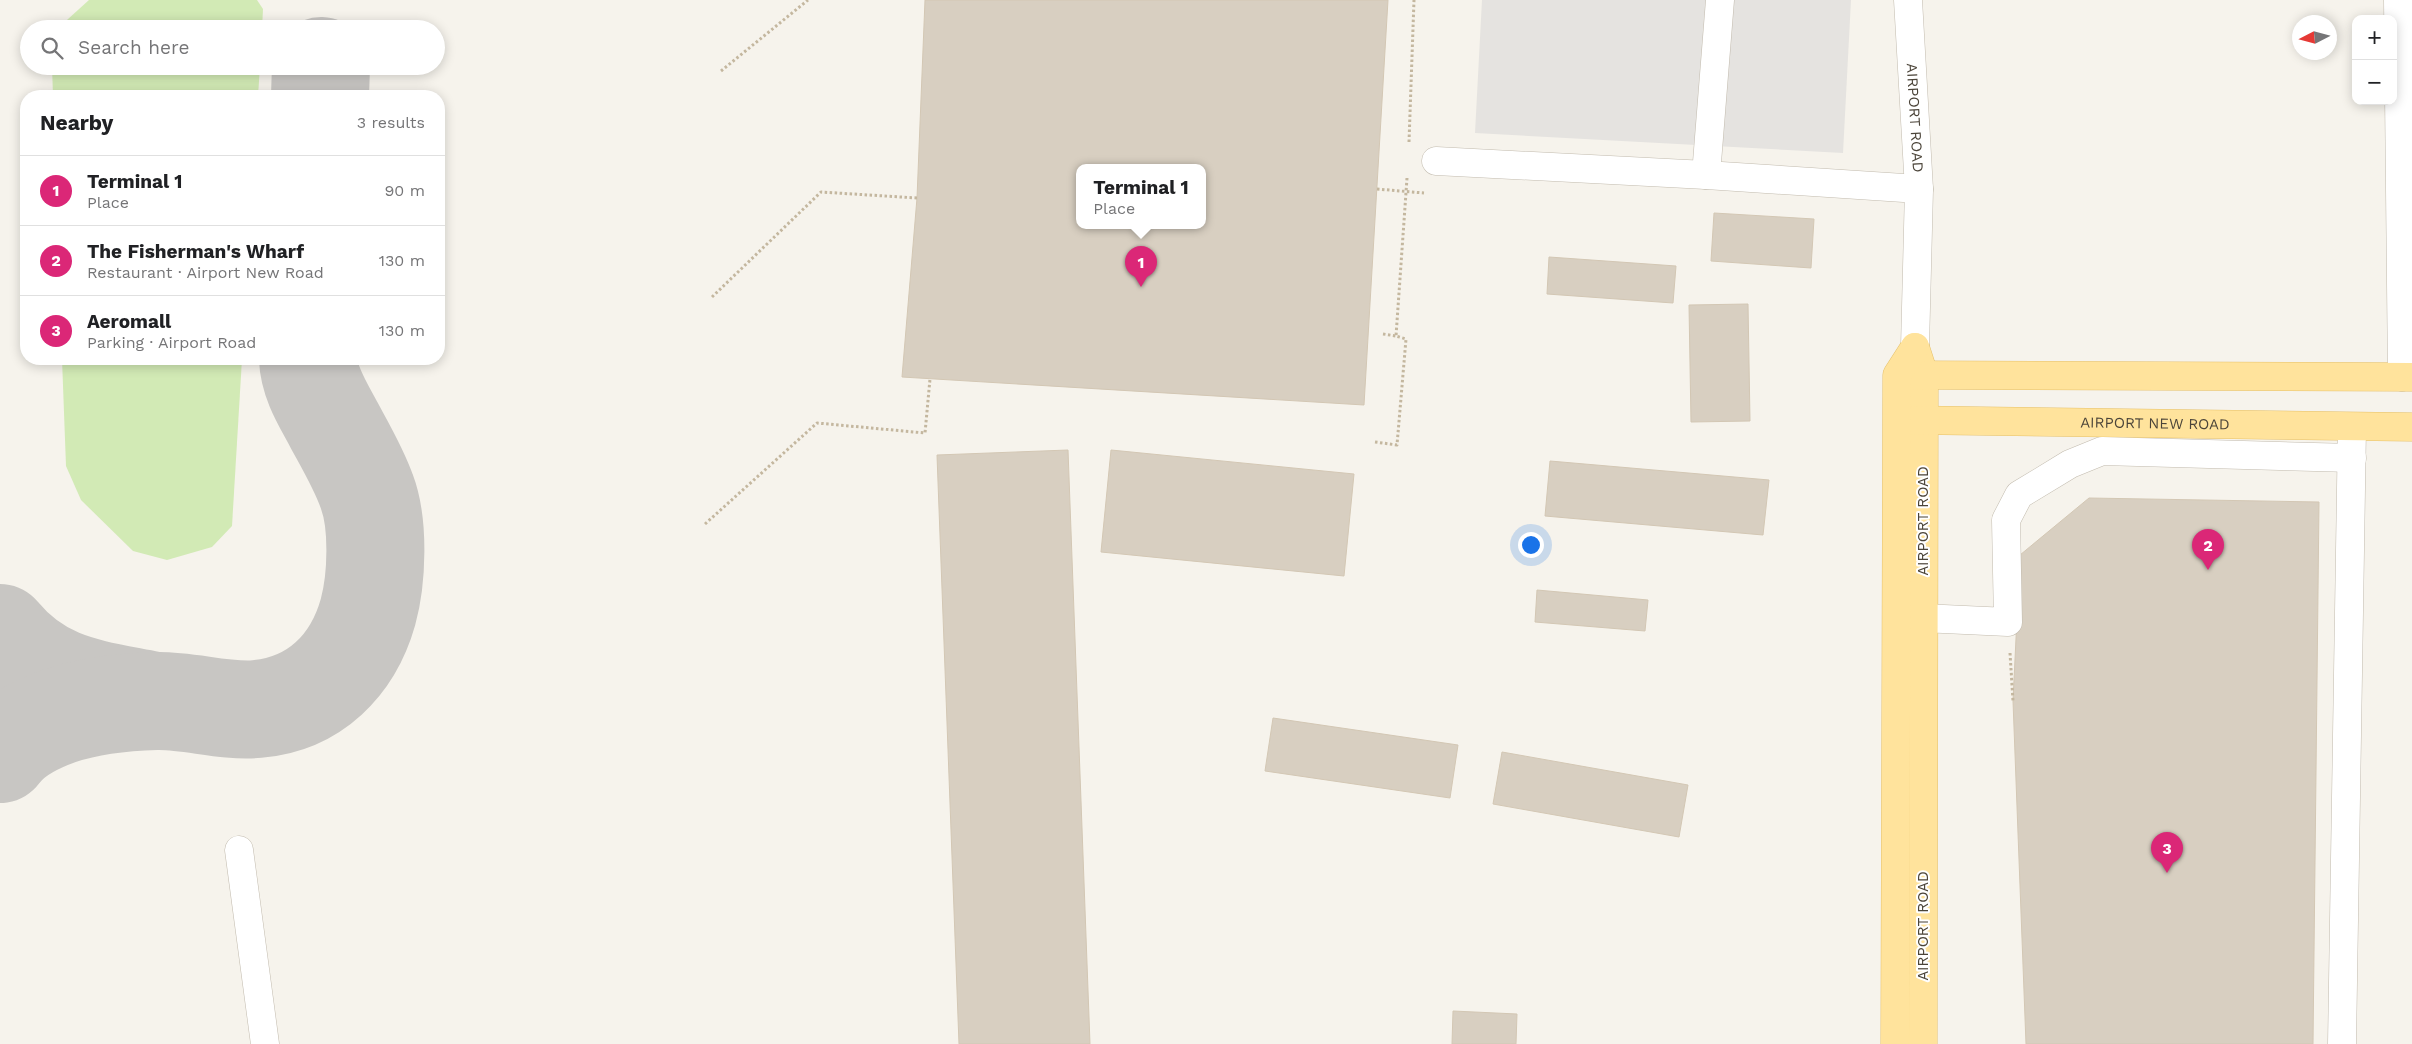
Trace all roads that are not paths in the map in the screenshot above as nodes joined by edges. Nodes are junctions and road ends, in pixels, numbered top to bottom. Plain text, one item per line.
1 (1720, 0) edge
2 (1908, 0) edge
3 (2398, 0) edge
4 (1436, 161) dead end
5 (1706, 175) junction
6 (1919, 190) junction
7 (1915, 346) junction
8 (1897, 375) junction
9 (1924, 375) junction
10 (2407, 377) edge
11 (1910, 420) junction
12 (2352, 427) junction
13 (2412, 427) edge
14 (2352, 458) junction
15 (1910, 560) junction
16 (1922, 618) junction
17 (239, 850) dead end
18 (264, 1044) edge
19 (1895, 1044) edge
20 (1923, 1044) edge
21 (2342, 1044) edge

1 - 5 street
2 - 6 street, AIRPORT ROAD
3 - 10 street
4 - 5 street
5 - 6 street
6 - 7 street, AIRPORT ROAD
7 - 8 main road
7 - 9 main road, AIRPORT ROAD
8 - 9 main road
8 - 11 main road
9 - 10 main road
9 - 11 main road, AIRPORT ROAD
11 - 12 main road, AIRPORT NEW ROAD
11 - 15 main road, AIRPORT ROAD
12 - 13 main road, AIRPORT NEW ROAD
12 - 14 street
14 - 16 street
14 - 21 street
15 - 16 main road, AIRPORT ROAD
15 - 19 main road
16 - 20 main road, AIRPORT ROAD
17 - 18 street

